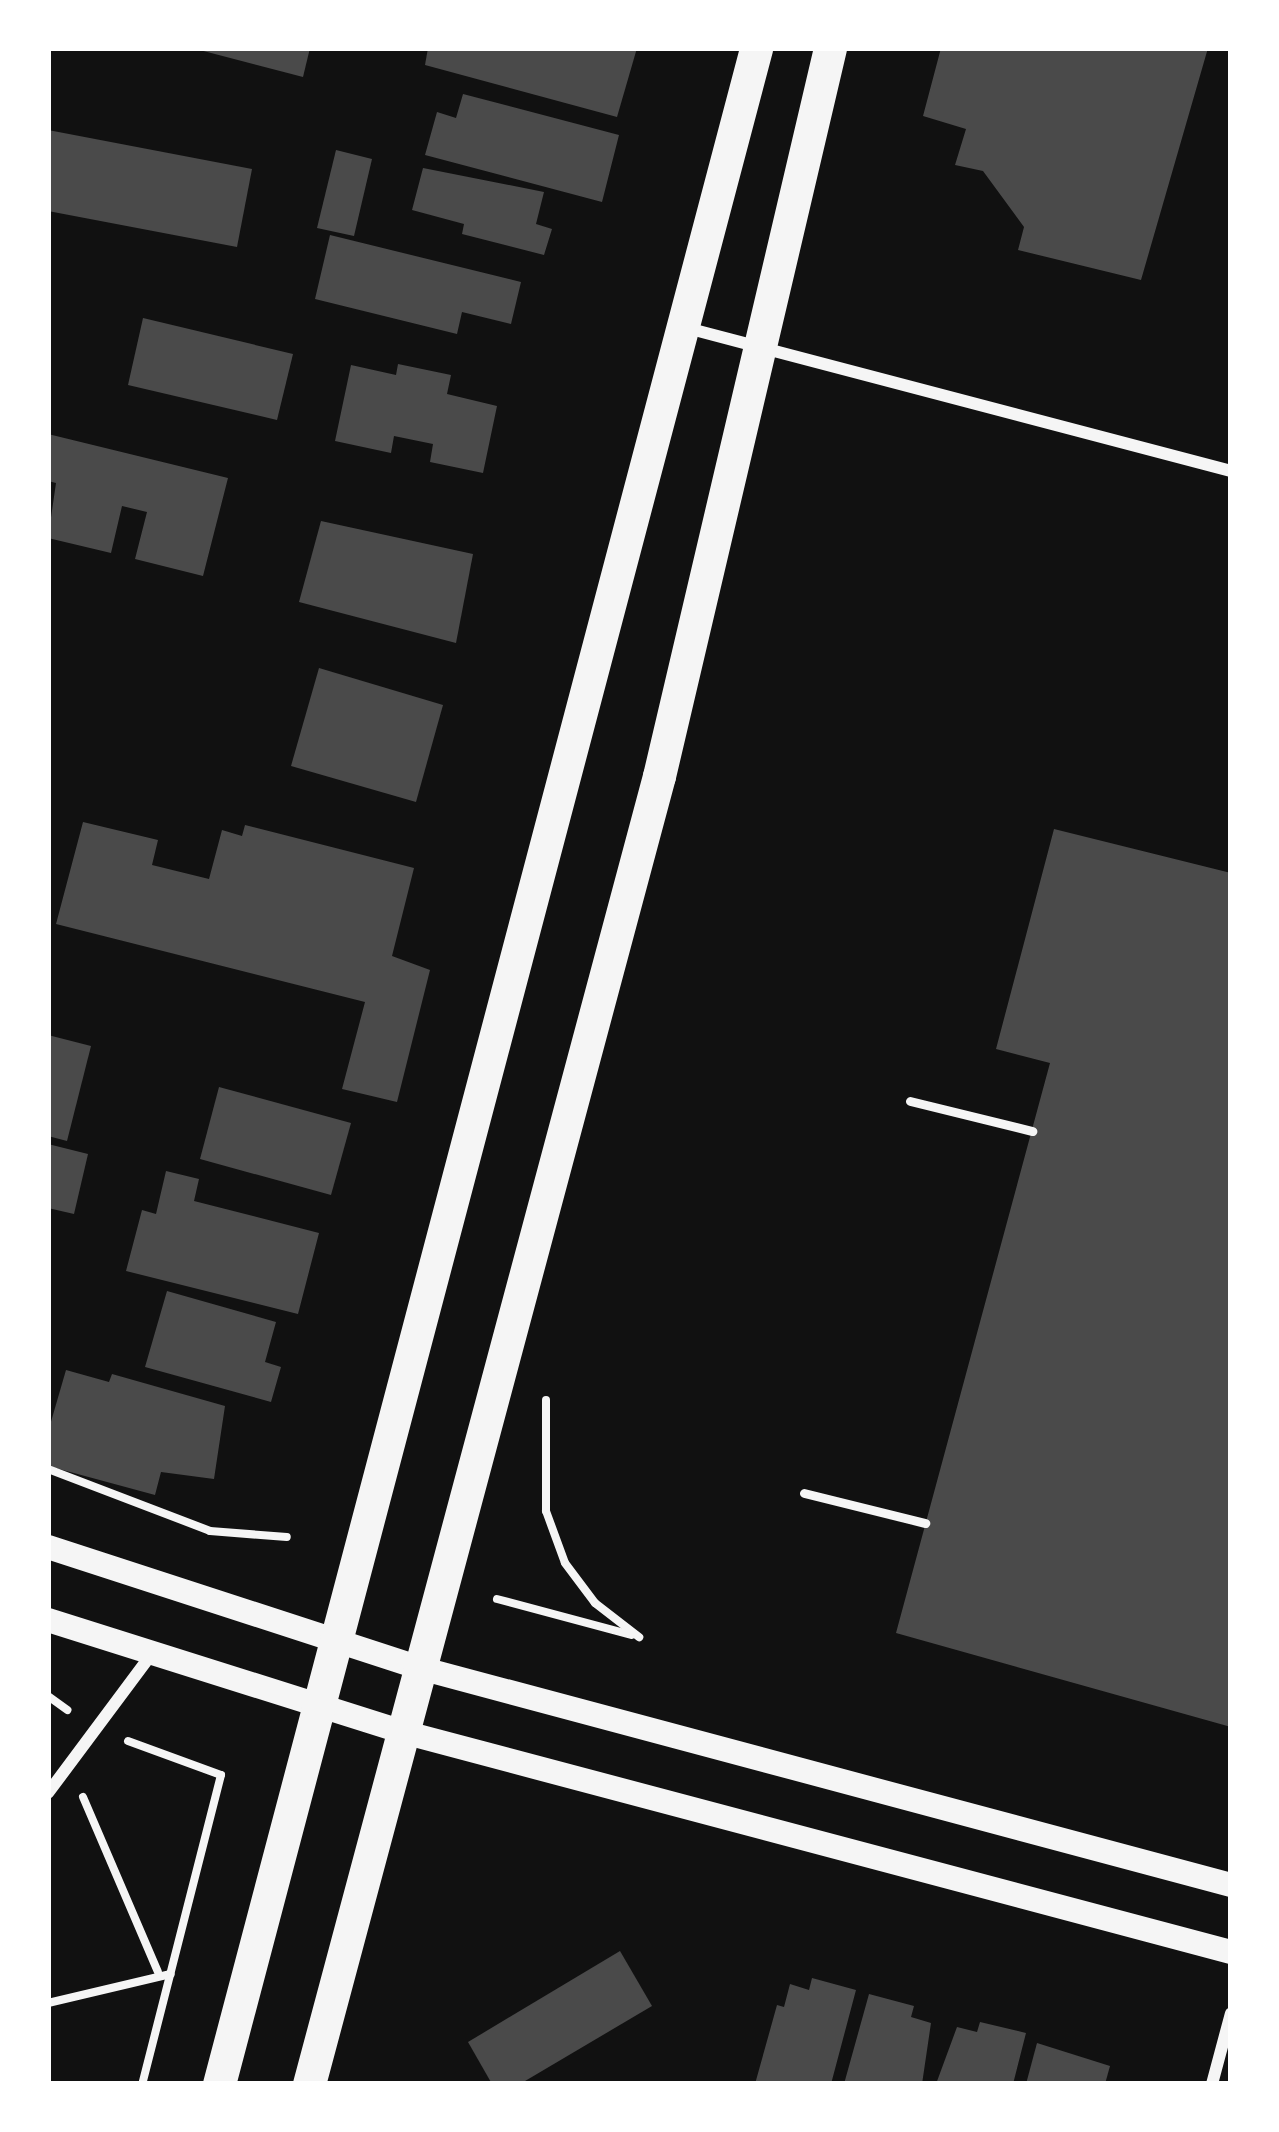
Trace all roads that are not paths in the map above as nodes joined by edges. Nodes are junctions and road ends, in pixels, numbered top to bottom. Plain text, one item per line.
1 (756, 48) edge
2 (830, 48) edge
3 (685, 328) junction
4 (764, 349) junction
5 (1231, 470) edge
6 (910, 1100) dead end
7 (1032, 1131) dead end
8 (804, 1492) dead end
9 (925, 1523) dead end
10 (48, 1547) edge
11 (48, 1619) edge
12 (331, 1640) junction
13 (150, 1656) junction
14 (420, 1668) junction
15 (313, 1706) junction
16 (403, 1732) junction
17 (48, 1793) edge
18 (1231, 1885) edge
19 (1231, 1952) edge
20 (1231, 2013) edge
21 (219, 2084) edge
22 (309, 2084) edge
23 (1212, 2084) edge

1 - 3 highway
2 - 4 highway
3 - 4 street
3 - 12 highway
4 - 5 street
4 - 14 highway
6 - 7 lane
8 - 9 lane
10 - 12 main road
11 - 13 main road
12 - 14 main road
12 - 15 highway
13 - 15 main road
13 - 17 street
14 - 16 highway
14 - 18 main road
15 - 16 main road
15 - 21 highway
16 - 19 main road
16 - 22 highway
20 - 23 street

